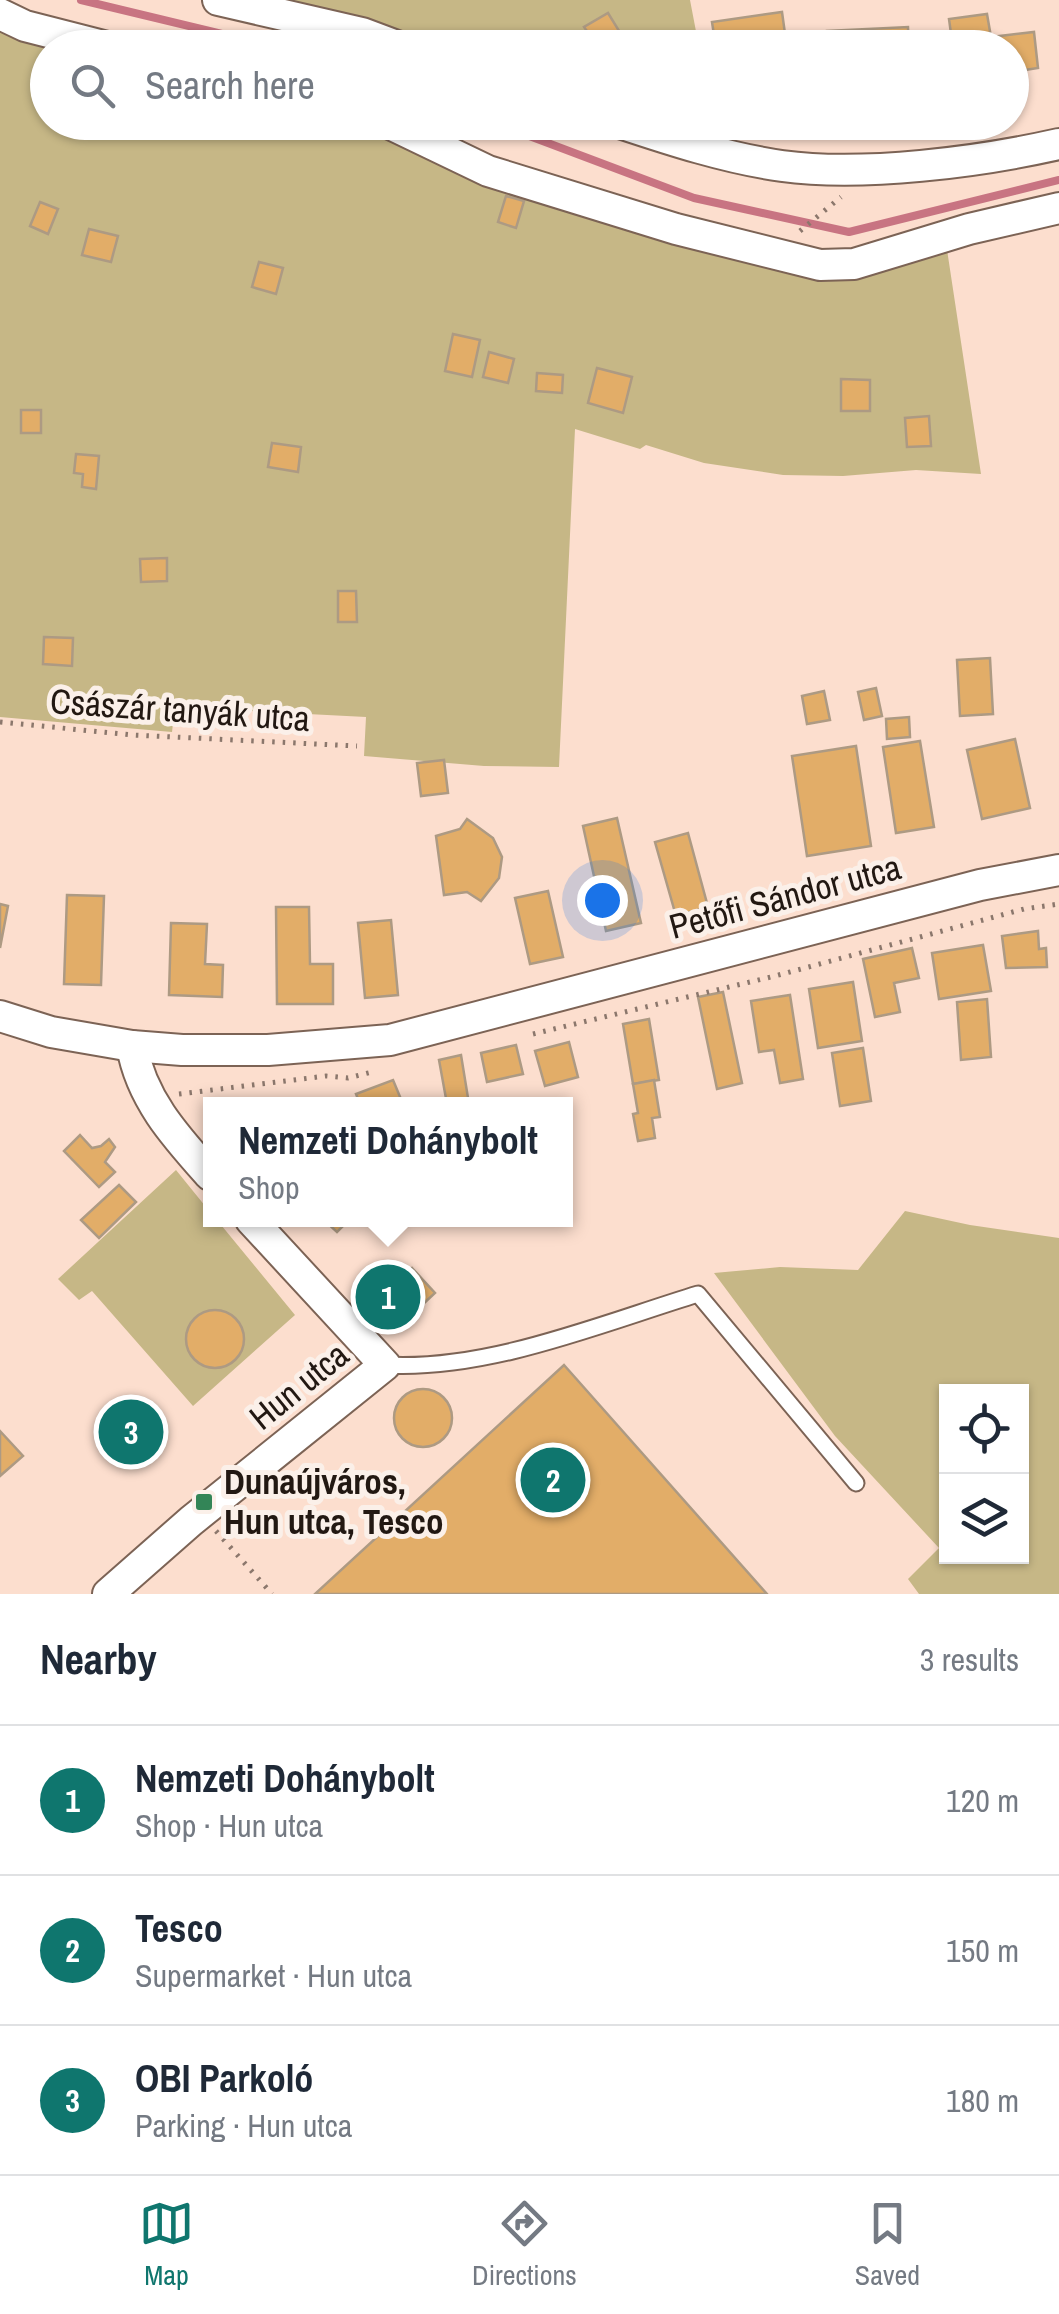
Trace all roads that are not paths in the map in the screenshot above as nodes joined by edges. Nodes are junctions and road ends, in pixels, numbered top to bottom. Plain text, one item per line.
1 (218, 0) edge
2 (0, 14) edge
3 (40, 30) edge
4 (349, 30) edge
5 (423, 140) edge
6 (672, 140) edge
7 (1059, 144) edge
8 (1059, 208) edge
9 (1059, 870) edge
10 (1, 1016) edge
11 (132, 1046) junction
12 (203, 1166) edge
13 (257, 1227) edge
14 (385, 1365) junction
15 (856, 1483) dead end
16 (108, 1594) edge

1 - 4 street
2 - 3 street
5 - 8 street
6 - 7 street
9 - 11 street, Petőfi Sándor utca
10 - 11 street, Petőfi Sándor utca
11 - 12 street
13 - 14 street, Hun utca
14 - 15 lane
14 - 16 street, Hun utca

